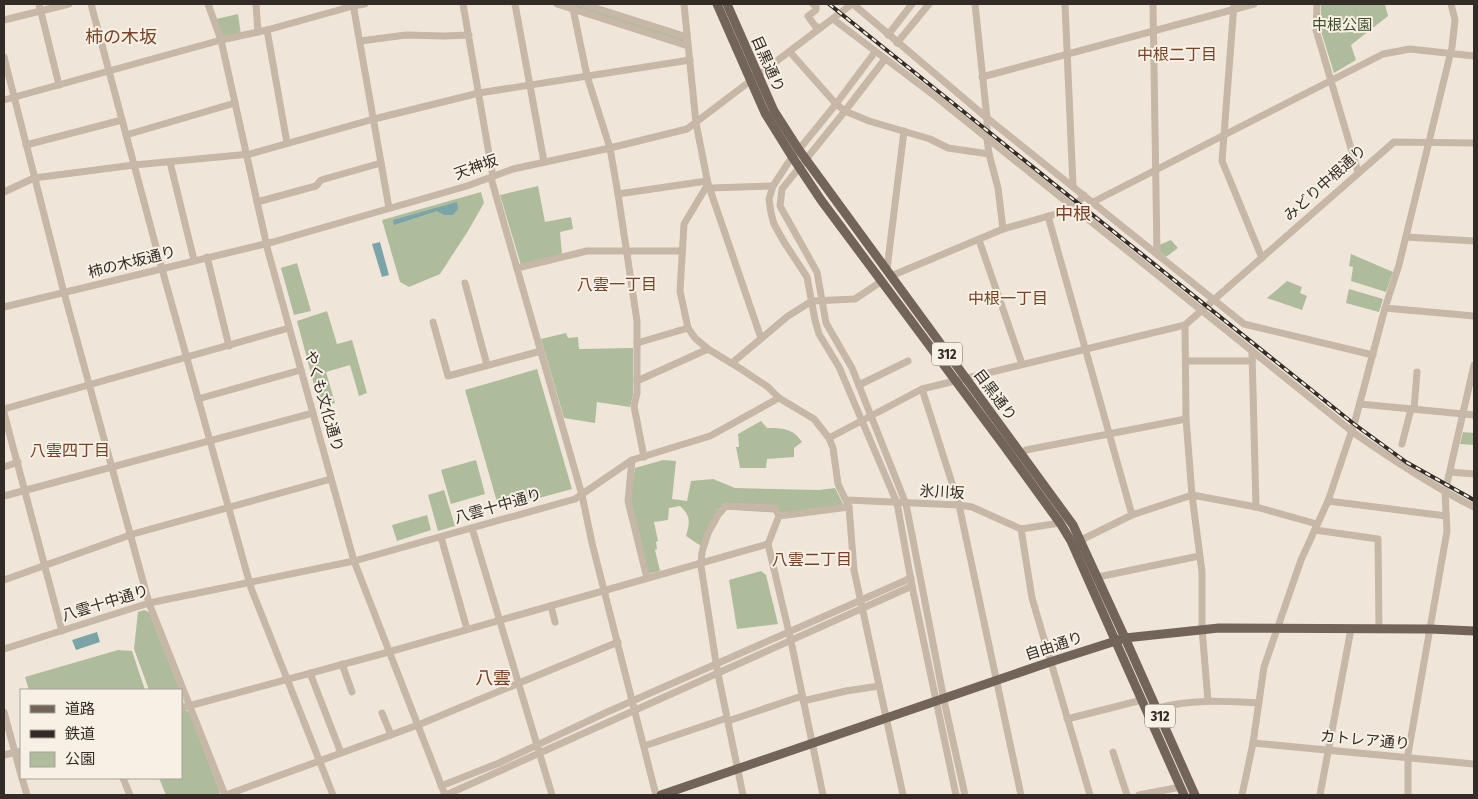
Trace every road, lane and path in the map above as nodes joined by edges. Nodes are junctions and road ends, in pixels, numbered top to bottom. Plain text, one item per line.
1 (69, 4) edge
2 (91, 4) edge
3 (208, 4) edge
4 (256, 4) edge
5 (365, 4) edge
6 (463, 4) edge
7 (515, 4) edge
8 (557, 4) edge
9 (583, 4) edge
10 (684, 4) edge
11 (718, 4) edge
12 (726, 4) edge
13 (813, 4) edge
14 (852, 4) edge
15 (912, 4) edge
16 (929, 4) edge
17 (975, 4) edge
18 (1065, 4) edge
19 (1153, 4) edge
20 (1254, 4) edge
21 (1317, 4) edge
22 (1451, 4) edge
23 (353, 5) edge
24 (572, 6) edge
25 (40, 7) edge
26 (1234, 7) edge
27 (832, 19) junction
28 (4, 20) edge
29 (820, 28) junction
30 (267, 30) junction
31 (1154, 31) junction
32 (258, 32) junction
33 (469, 35) junction
34 (687, 35) junction
35 (893, 39) junction
36 (221, 40) junction
37 (360, 41) junction
38 (688, 46) junction
39 (790, 52) junction
40 (1067, 54) junction
41 (1450, 54) junction
42 (880, 55) junction
43 (1474, 56) edge
44 (4, 57) edge
45 (690, 60) junction
46 (109, 71) junction
47 (588, 76) junction
48 (982, 77) junction
49 (754, 79) junction
50 (1331, 81) junction
51 (59, 84) junction
52 (529, 84) junction
53 (479, 93) junction
54 (14, 98) junction
55 (4, 100) edge
56 (235, 103) junction
57 (836, 104) junction
58 (845, 111) junction
59 (987, 118) junction
60 (374, 119) junction
61 (122, 120) junction
62 (696, 124) junction
63 (904, 131) junction
64 (1225, 134) junction
65 (126, 136) junction
66 (987, 139) junction
67 (1429, 141) junction
68 (287, 143) junction
69 (1474, 143) edge
70 (26, 145) junction
71 (610, 148) junction
72 (799, 150) junction
73 (989, 154) junction
74 (247, 155) junction
75 (793, 158) junction
76 (806, 159) junction
77 (170, 162) junction
78 (544, 162) junction
79 (381, 163) junction
80 (134, 165) junction
81 (799, 167) junction
82 (1157, 169) junction
83 (1358, 172) junction
84 (34, 178) junction
85 (492, 178) junction
86 (709, 185) junction
87 (773, 186) junction
88 (1073, 186) junction
89 (4, 192) edge
90 (618, 194) junction
91 (1084, 195) junction
92 (257, 202) junction
93 (1093, 202) junction
94 (389, 208) junction
95 (1074, 208) junction
96 (1048, 216) junction
97 (1003, 229) junction
98 (1406, 237) junction
99 (979, 240) junction
100 (1474, 242) edge
101 (266, 243) junction
102 (682, 251) junction
103 (627, 252) junction
104 (1157, 254) junction
105 (207, 257) junction
106 (1262, 258) junction
107 (194, 260) junction
108 (517, 268) junction
109 (162, 269) junction
110 (889, 272) junction
111 (882, 281) junction
112 (465, 282) dead end
113 (64, 293) junction
114 (822, 299) junction
115 (1214, 300) junction
116 (812, 301) junction
117 (4, 307) edge
118 (1385, 308) junction
119 (1204, 309) junction
120 (1474, 316) edge
121 (433, 322) dead end
122 (1185, 325) junction
123 (289, 328) junction
124 (688, 328) junction
125 (761, 338) junction
126 (637, 343) junction
127 (229, 346) junction
128 (708, 349) junction
129 (1086, 349) junction
130 (541, 352) junction
131 (1252, 352) junction
132 (1373, 355) junction
133 (186, 358) junction
134 (908, 361) dead end
135 (1186, 361) junction
136 (1252, 361) junction
137 (732, 363) junction
138 (1022, 364) junction
139 (1474, 364) edge
140 (487, 365) junction
141 (301, 370) junction
142 (1417, 372) dead end
143 (960, 378) junction
144 (637, 380) junction
145 (89, 384) junction
146 (859, 385) junction
147 (922, 388) junction
148 (198, 398) junction
149 (779, 398) junction
150 (1360, 404) junction
151 (1412, 409) junction
152 (4, 411) edge
153 (312, 412) junction
154 (1463, 414) junction
155 (871, 415) junction
156 (1474, 415) edge
157 (1186, 419) junction
158 (862, 420) junction
159 (1352, 432) junction
160 (1110, 433) junction
161 (829, 438) junction
162 (210, 441) junction
163 (1402, 444) dead end
164 (1021, 454) junction
165 (644, 458) junction
166 (632, 460) junction
167 (18, 462) junction
168 (4, 467) edge
169 (111, 467) junction
170 (1450, 472) junction
171 (1474, 474) edge
172 (331, 479) junction
173 (25, 491) junction
174 (1445, 492) junction
175 (582, 495) junction
176 (1192, 495) junction
177 (4, 496) edge
178 (1328, 501) junction
179 (848, 503) junction
180 (897, 503) junction
181 (906, 504) junction
182 (959, 505) junction
183 (229, 507) junction
184 (1256, 507) junction
185 (1474, 507) edge
186 (1132, 515) junction
187 (779, 516) junction
188 (1446, 516) junction
189 (1060, 523) junction
190 (1316, 527) junction
191 (472, 528) junction
192 (1021, 529) junction
193 (130, 535) junction
194 (441, 537) junction
195 (1081, 540) junction
196 (768, 544) junction
197 (1199, 556) junction
198 (354, 561) junction
199 (701, 563) junction
200 (44, 565) junction
201 (1098, 577) junction
202 (647, 578) junction
203 (911, 578) junction
204 (4, 580) edge
205 (250, 582) junction
206 (912, 586) junction
207 (605, 591) junction
208 (860, 600) junction
209 (149, 603) junction
210 (550, 606) junction
211 (863, 608) junction
212 (500, 620) junction
213 (555, 622) dead end
214 (1276, 628) junction
215 (468, 629) junction
216 (1202, 629) junction
217 (1351, 629) junction
218 (1379, 629) junction
219 (1430, 629) junction
220 (62, 631) junction
221 (1474, 631) edge
222 (788, 632) junction
223 (1125, 638) junction
224 (791, 641) junction
225 (1116, 641) junction
226 (618, 642) junction
227 (4, 650) edge
228 (390, 651) junction
229 (1050, 662) junction
230 (342, 664) junction
231 (716, 664) junction
232 (310, 673) junction
233 (718, 674) junction
234 (287, 679) junction
235 (996, 680) junction
236 (518, 684) junction
237 (879, 686) junction
238 (179, 689) edge
239 (352, 692) dead end
240 (803, 699) junction
241 (940, 700) junction
242 (1142, 700) junction
243 (632, 701) junction
244 (1208, 701) junction
245 (1258, 703) junction
246 (185, 707) edge
247 (1156, 708) junction
248 (635, 711) junction
249 (4, 712) edge
250 (382, 713) dead end
251 (886, 719) junction
252 (1067, 719) junction
253 (727, 720) junction
254 (418, 725) junction
255 (391, 735) junction
256 (812, 743) junction
257 (1253, 743) junction
258 (537, 745) junction
259 (644, 746) junction
260 (1329, 750) junction
261 (18, 752) edge
262 (1113, 752) dead end
263 (341, 753) junction
264 (540, 754) junction
265 (4, 756) edge
266 (1407, 758) junction
267 (319, 761) junction
268 (20, 764) edge
269 (1474, 764) edge
270 (738, 768) junction
271 (23, 779) edge
272 (123, 779) edge
273 (441, 786) junction
274 (1183, 791) edge
275 (27, 795) edge
276 (130, 795) edge
277 (226, 795) edge
278 (332, 795) edge
279 (445, 795) edge
280 (552, 795) edge
281 (656, 795) edge
282 (661, 795) edge
283 (744, 795) edge
284 (823, 795) edge
285 (903, 795) edge
286 (956, 795) edge
287 (965, 795) edge
288 (1021, 795) edge
289 (1090, 795) edge
290 (1127, 795) edge
291 (1139, 795) edge
292 (1195, 795) edge
293 (1242, 795) edge
294 (1320, 795) edge
295 (1408, 795) edge

1 - 25 street
2 - 46 street
3 - 36 street, やくも文化通り
4 - 32 street
5 - 23 street
6 - 33 street
7 - 52 street
8 - 24 street
9 - 34 street
10 - 34 street
11 - 49 main road, 目黒通り / 312
12 - 49 main road, 目黒通り / 312
13 - 29 street
14 - 27 street
14 - 35 street
15 - 35 street
16 - 35 street
17 - 48 street
18 - 40 street
19 - 31 street
20 - 26 street
21 - 50 street
22 - 41 street
23 - 30 street
23 - 37 street
24 - 38 street
24 - 47 street
25 - 28 street
25 - 51 street
26 - 31 street
26 - 64 street
27 - 29 street
27 - 42 street
29 - 39 street
30 - 32 street
30 - 68 street
31 - 40 street
31 - 82 street
32 - 36 street
33 - 37 street
33 - 53 street
34 - 38 street
35 - 59 street
36 - 46 street
36 - 56 street, やくも文化通り
37 - 60 street
38 - 45 street
39 - 49 street
39 - 57 street
40 - 48 street
40 - 88 street
41 - 43 street
41 - 50 street
41 - 67 street
42 - 57 street
42 - 58 street
42 - 66 street
44 - 54 street
45 - 47 street
45 - 62 street
46 - 51 street
46 - 61 street
47 - 52 street
47 - 71 street
48 - 59 street
49 - 62 street
49 - 72 main road, 目黒通り / 312
49 - 75 main road, 目黒通り / 312
50 - 64 street
50 - 83 street
51 - 54 street
52 - 53 street
52 - 78 street
53 - 60 street
53 - 85 street
54 - 55 street
54 - 70 street
56 - 65 street
56 - 74 street, やくも文化通り
57 - 58 street
57 - 72 street
58 - 63 street
58 - 76 street
59 - 66 street
59 - 88 street
60 - 68 street
60 - 79 street
61 - 65 street
61 - 70 street
62 - 71 street, 天神坂
62 - 86 street
63 - 73 street
63 - 110 street
64 - 82 street
64 - 106 street
65 - 80 street
66 - 73 street
66 - 95 street
67 - 69 street, みどり中根通り
67 - 83 street, みどり中根通り
67 - 98 street
68 - 74 street
70 - 84 street
71 - 78 street, 天神坂
71 - 90 street
72 - 75 street
72 - 76 main road, 目黒通り / 312
73 - 97 street
74 - 77 street
74 - 92 street, やくも文化通り
75 - 81 main road, 目黒通り / 312
75 - 87 street
76 - 81 street
76 - 110 main road, 目黒通り / 312
77 - 80 street
77 - 107 street
78 - 85 street, 天神坂
79 - 92 street
79 - 94 street
80 - 84 street
80 - 109 street
81 - 111 main road, 目黒通り / 312
81 - 114 street
82 - 93 street
82 - 104 street
83 - 106 street, みどり中根通り
84 - 89 street
84 - 113 street
85 - 94 street, 天神坂
85 - 108 street
86 - 87 street
86 - 90 street
86 - 102 street
86 - 125 street
87 - 116 street
88 - 91 street
90 - 103 street
91 - 93 street
91 - 95 street
92 - 101 street, やくも文化通り
93 - 104 street
94 - 101 street, 天神坂
95 - 96 street
95 - 119 street
96 - 97 street
96 - 129 street
97 - 99 street
98 - 100 street
98 - 118 street
99 - 110 street
99 - 138 street
101 - 105 street, 柿の木坂通り
101 - 123 street, やくも文化通り
102 - 103 street
102 - 124 street
103 - 108 street
103 - 126 street
104 - 115 street
105 - 107 street, 柿の木坂通り
105 - 127 street
106 - 115 street, みどり中根通り
107 - 109 street, 柿の木坂通り
108 - 130 street
109 - 113 street, 柿の木坂通り
109 - 133 street
110 - 143 main road, 目黒通り / 312
111 - 114 street
111 - 143 main road, 目黒通り / 312
112 - 140 street
113 - 117 street, 柿の木坂通り
113 - 145 street
114 - 116 street
114 - 146 street
115 - 119 street, みどり中根通り
115 - 132 street
116 - 125 street
116 - 158 street
118 - 120 street
118 - 132 street
119 - 122 street
119 - 131 street
121 - 140 street
122 - 129 street
122 - 135 street
123 - 127 street
123 - 141 street, やくも文化通り
124 - 126 street
124 - 128 street
125 - 137 street
126 - 144 street
127 - 133 street
128 - 137 street
128 - 144 street
129 - 138 street
129 - 160 street
130 - 140 street
130 - 175 street
131 - 136 street
131 - 159 street
132 - 150 street
133 - 145 street
133 - 148 street
134 - 146 street
135 - 136 street
135 - 157 street
136 - 184 street
137 - 149 street
138 - 143 street
139 - 154 street
141 - 148 street
141 - 153 street, やくも文化通り
142 - 151 street
143 - 147 street
143 - 164 main road, 目黒通り / 312
143 - 189 main road, 目黒通り / 312
144 - 165 street
145 - 152 street
145 - 169 street
146 - 155 street
147 - 155 street
147 - 182 street
148 - 162 street
149 - 161 street
149 - 165 street, 八雲十中通り
150 - 151 street
150 - 159 street
151 - 154 street
151 - 163 street
152 - 167 street
153 - 162 street
153 - 172 street, やくも文化通り
154 - 156 street
154 - 170 street
155 - 158 street
155 - 181 street
157 - 160 street
157 - 176 street
158 - 161 street
158 - 180 street
159 - 174 street
159 - 178 street
160 - 164 street
160 - 186 street
161 - 179 street
162 - 169 street
162 - 183 street
164 - 195 main road, 目黒通り / 312
165 - 166 street, 八雲十中通り
166 - 175 street, 八雲十中通り
166 - 202 street
167 - 168 street
167 - 173 street
169 - 173 street
169 - 193 street
170 - 171 street
170 - 174 street
172 - 183 street
172 - 198 street, やくも文化通り
173 - 177 street
173 - 200 street
174 - 185 street
174 - 188 street
175 - 191 street, 八雲十中通り
175 - 207 street
176 - 184 street
176 - 186 street
176 - 197 street
178 - 188 street
178 - 190 street
179 - 180 street, 氷川坂
179 - 187 street, 氷川坂
179 - 208 street
180 - 181 street, 氷川坂
180 - 203 street
181 - 182 street, 氷川坂
181 - 241 street
182 - 192 street, 氷川坂
182 - 235 street
183 - 193 street
183 - 205 street
184 - 190 street
186 - 195 street
187 - 196 street
187 - 199 street
188 - 219 street
189 - 192 street
189 - 225 main road, 目黒通り / 312
190 - 214 street
190 - 218 street
191 - 194 street, 八雲十中通り
191 - 212 street
192 - 229 street
193 - 200 street
193 - 209 street
194 - 198 street, 八雲十中通り
194 - 215 street
195 - 201 main road, 目黒通り / 312
196 - 199 street
196 - 222 street
197 - 201 street
197 - 216 street
198 - 205 street, 八雲十中通り
198 - 228 street, やくも文化通り
199 - 202 street
199 - 231 street
200 - 204 street
200 - 220 street
201 - 223 main road, 目黒通り / 312
202 - 207 street
203 - 206 street
203 - 208 street
205 - 209 street, 八雲十中通り
205 - 234 street
206 - 211 street
206 - 241 street
207 - 210 street
207 - 226 street
208 - 211 street
208 - 222 street
209 - 220 street, 八雲十中通り
209 - 238 street
210 - 212 street
210 - 213 street
211 - 224 street
211 - 237 street
212 - 215 street
212 - 236 street
214 - 216 main road, 自由通り
214 - 217 main road, 自由通り
214 - 245 street
215 - 228 street
216 - 223 main road, 自由通り
216 - 244 street
217 - 218 main road, 自由通り
217 - 260 street
218 - 219 main road, 自由通り
219 - 221 main road, 自由通り
219 - 266 street
220 - 227 street, 八雲十中通り
222 - 224 street
222 - 231 street
223 - 225 main road, 自由通り
223 - 247 main road, 目黒通り / 312
224 - 233 street
224 - 240 street
225 - 229 main road, 自由通り
225 - 242 main road, 目黒通り / 312
226 - 236 street
226 - 243 street
228 - 230 street
228 - 254 street, やくも文化通り
229 - 235 main road, 自由通り
229 - 252 street
230 - 232 street
230 - 239 street
231 - 233 street
231 - 243 street
232 - 234 street
232 - 263 street
233 - 248 street
233 - 253 street
234 - 246 street
234 - 267 street
235 - 241 main road, 自由通り
235 - 288 street
236 - 254 street
236 - 258 street
237 - 240 street
237 - 251 street
240 - 253 street
240 - 256 street
241 - 251 main road, 自由通り
241 - 286 street
241 - 287 street
242 - 252 street
242 - 274 main road, 目黒通り / 312
243 - 248 street
243 - 258 street
244 - 245 street
244 - 247 street
245 - 257 street
246 - 277 street
247 - 292 main road, 目黒通り / 312
248 - 259 street
248 - 264 street
249 - 261 street
250 - 255 street
251 - 256 main road, 自由通り
251 - 285 street
252 - 289 street
253 - 259 street
253 - 270 street
254 - 255 street
254 - 273 street, やくも文化通り
255 - 263 street
256 - 270 main road, 自由通り
256 - 284 street
257 - 260 street, カトレア通り
257 - 293 street
258 - 264 street
258 - 273 street
259 - 281 street
260 - 266 street, カトレア通り
260 - 294 street
261 - 265 street
261 - 268 street
262 - 290 street
263 - 267 street
264 - 279 street
264 - 280 street
266 - 269 street, カトレア通り
266 - 295 street
267 - 277 street
267 - 278 street
270 - 282 main road, 自由通り
270 - 283 street
271 - 275 street
272 - 276 street
273 - 279 street, やくも文化通り
274 - 291 street

